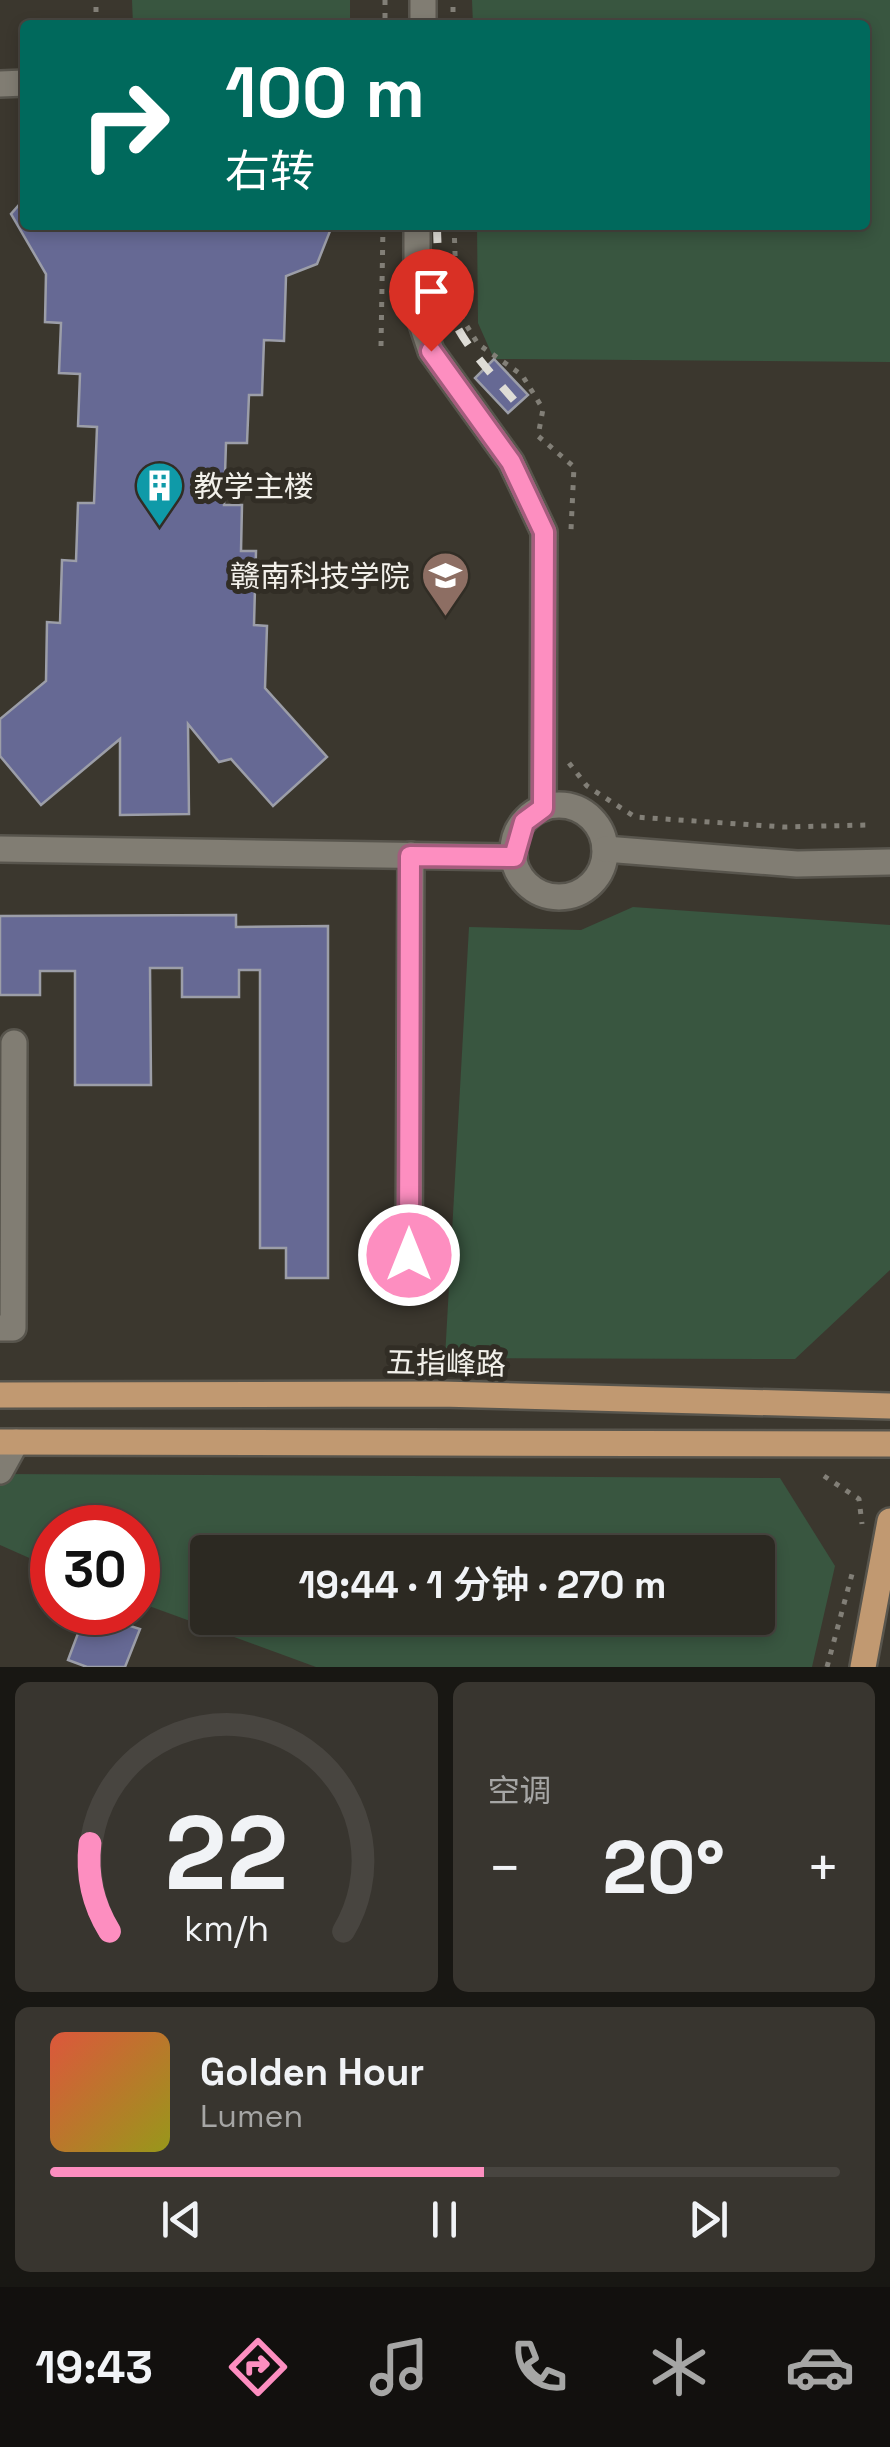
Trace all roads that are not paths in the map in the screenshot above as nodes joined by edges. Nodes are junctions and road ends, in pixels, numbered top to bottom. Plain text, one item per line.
1 (417, 230) edge
2 (543, 808) junction
3 (0, 849) edge
4 (605, 849) junction
5 (410, 856) junction
6 (514, 857) junction
7 (890, 862) edge
8 (14, 1043) dead end
9 (409, 1255) dead end
10 (0, 1328) edge
11 (0, 1395) edge
12 (890, 1406) edge
13 (8, 1442) edge
14 (890, 1444) edge
15 (0, 1472) edge
16 (890, 1521) edge
17 (863, 1667) edge

1 - 2 street
2 - 4 street
2 - 6 street
3 - 5 street
4 - 6 street
4 - 7 street
5 - 6 street
5 - 9 street
8 - 10 street
11 - 12 main road, 五指峰路
13 - 14 main road
13 - 15 street
16 - 17 main road

